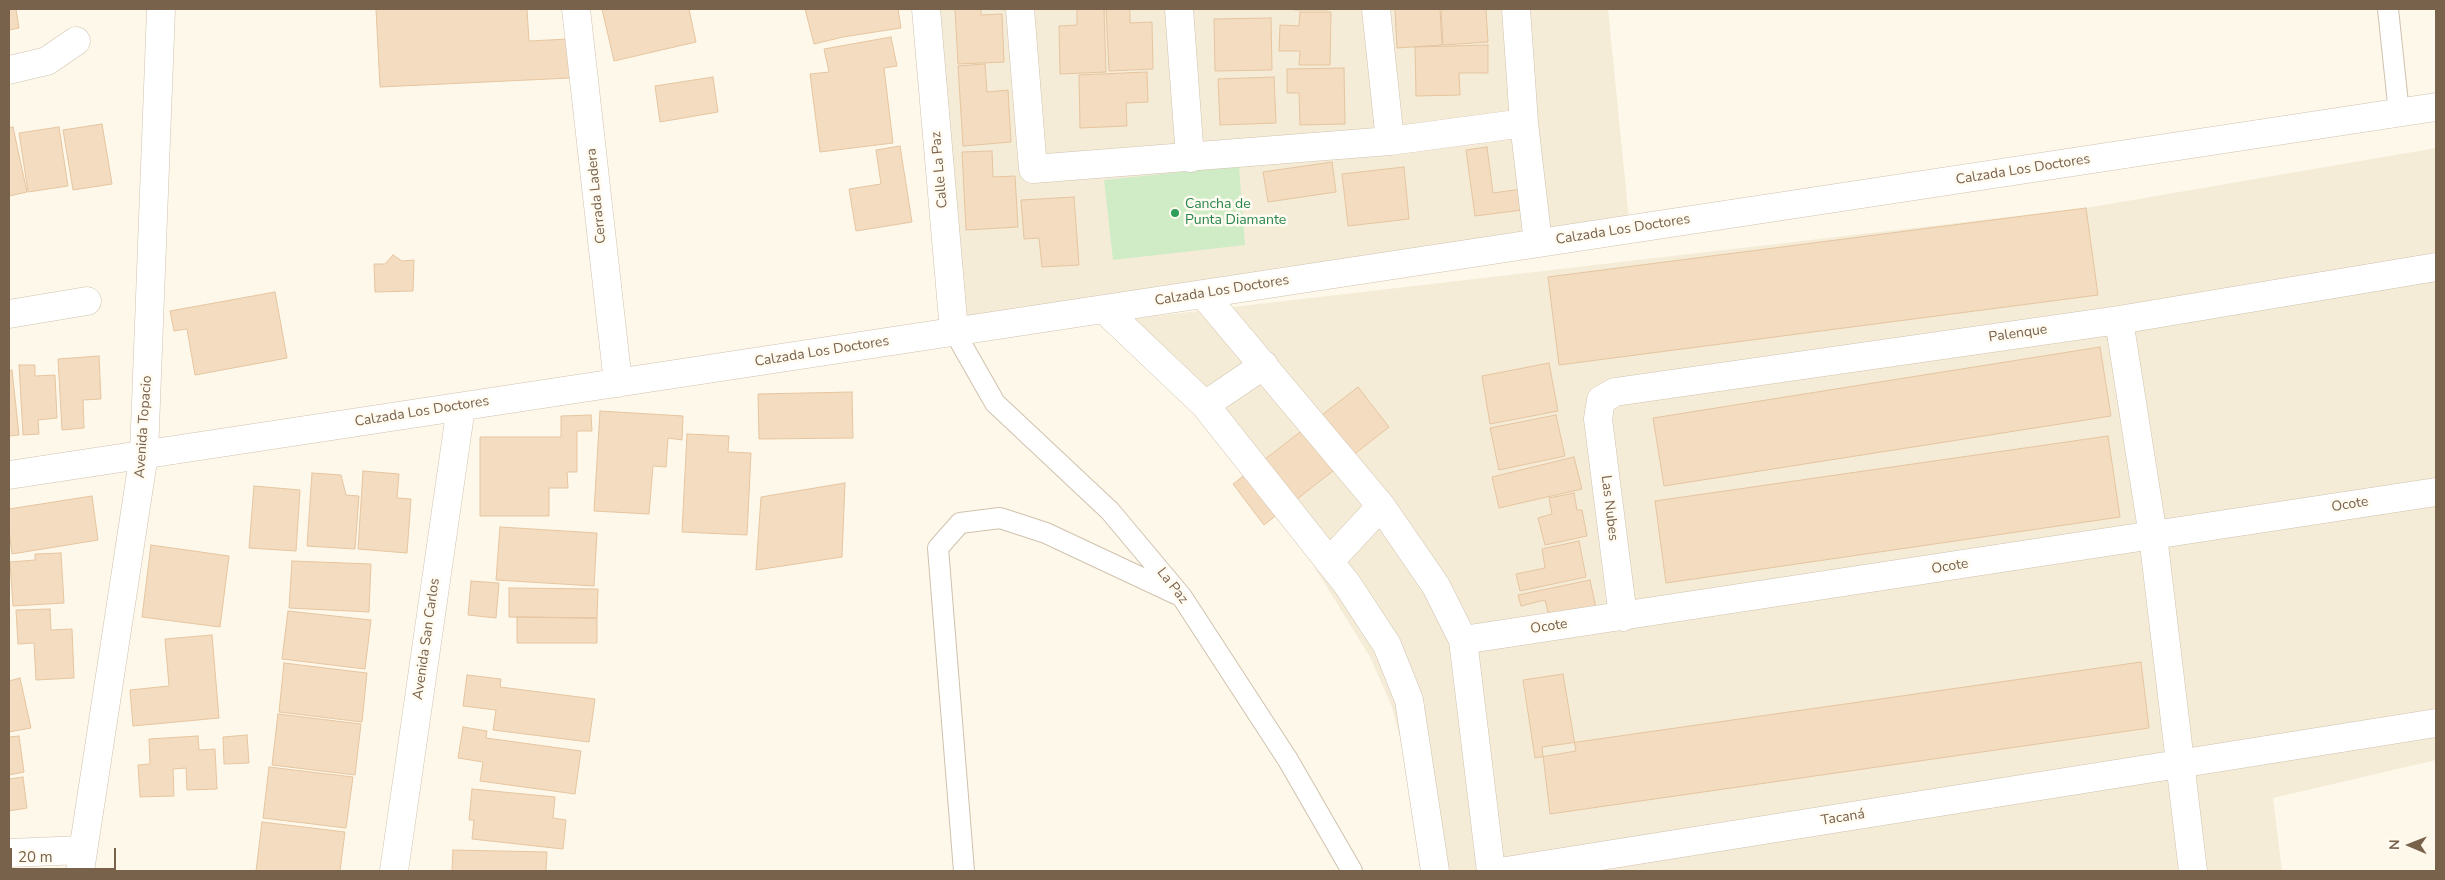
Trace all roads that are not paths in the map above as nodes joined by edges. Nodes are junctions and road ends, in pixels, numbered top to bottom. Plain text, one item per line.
1 (161, 9) edge
2 (576, 9) edge
3 (926, 9) edge
4 (1020, 9) edge
5 (1179, 9) edge
6 (1376, 9) edge
7 (1516, 9) edge
8 (2388, 9) edge
9 (76, 41) dead end
10 (9, 70) edge
11 (2436, 107) edge
12 (2399, 113) junction
13 (1524, 123) junction
14 (1390, 140) junction
15 (1190, 158) junction
16 (1538, 243) junction
17 (2436, 267) edge
18 (1203, 294) junction
19 (87, 301) dead end
20 (1104, 309) junction
21 (9, 314) edge
22 (2119, 320) junction
23 (954, 331) junction
24 (1264, 365) junction
25 (618, 383) junction
26 (1601, 400) joint
27 (1205, 405) junction
28 (460, 406) junction
29 (144, 454) junction
30 (9, 475) edge
31 (2436, 492) edge
32 (1381, 506) junction
33 (2153, 536) junction
34 (1330, 562) junction
35 (1182, 597) junction
36 (1623, 617) junction
37 (1463, 640) junction
38 (2436, 723) edge
39 (2180, 765) junction
40 (9, 853) edge
41 (81, 860) edge
42 (394, 871) edge
43 (964, 871) edge
44 (1352, 871) edge
45 (1434, 871) edge
46 (1491, 871) edge
47 (1506, 871) edge
48 (2193, 871) edge

1 - 29 street, Avenida Topacio
2 - 25 street, Cerrada Ladera
3 - 23 street, Calle La Paz
4 - 15 street
5 - 15 street
6 - 14 street
7 - 13 street
8 - 12 lane
9 - 10 street
11 - 12 street, Calzada Los Doctores
12 - 16 street, Calzada Los Doctores
13 - 14 street
13 - 16 street
14 - 15 street
16 - 18 street, Calzada Los Doctores
17 - 22 street, Palenque
18 - 20 street, Calzada Los Doctores
18 - 24 street
19 - 21 street
20 - 23 street, Calzada Los Doctores
20 - 27 street
22 - 26 street, Palenque
22 - 33 street
23 - 25 street, Calzada Los Doctores
23 - 35 lane, La Paz
24 - 27 street
24 - 32 street
25 - 28 street, Calzada Los Doctores
26 - 36 street, Las Nubes
27 - 34 street
28 - 29 street, Calzada Los Doctores
28 - 42 street, Avenida San Carlos
29 - 30 street, Calzada Los Doctores
29 - 41 street, Avenida Topacio
31 - 33 street, Ocote
32 - 34 street
32 - 37 street
33 - 36 street, Ocote
33 - 39 street
34 - 45 street
35 - 43 lane
35 - 44 lane, La Paz
36 - 37 street, Ocote
37 - 46 street
38 - 39 street, Tacaná
39 - 47 street, Tacaná
39 - 48 street
40 - 41 street

